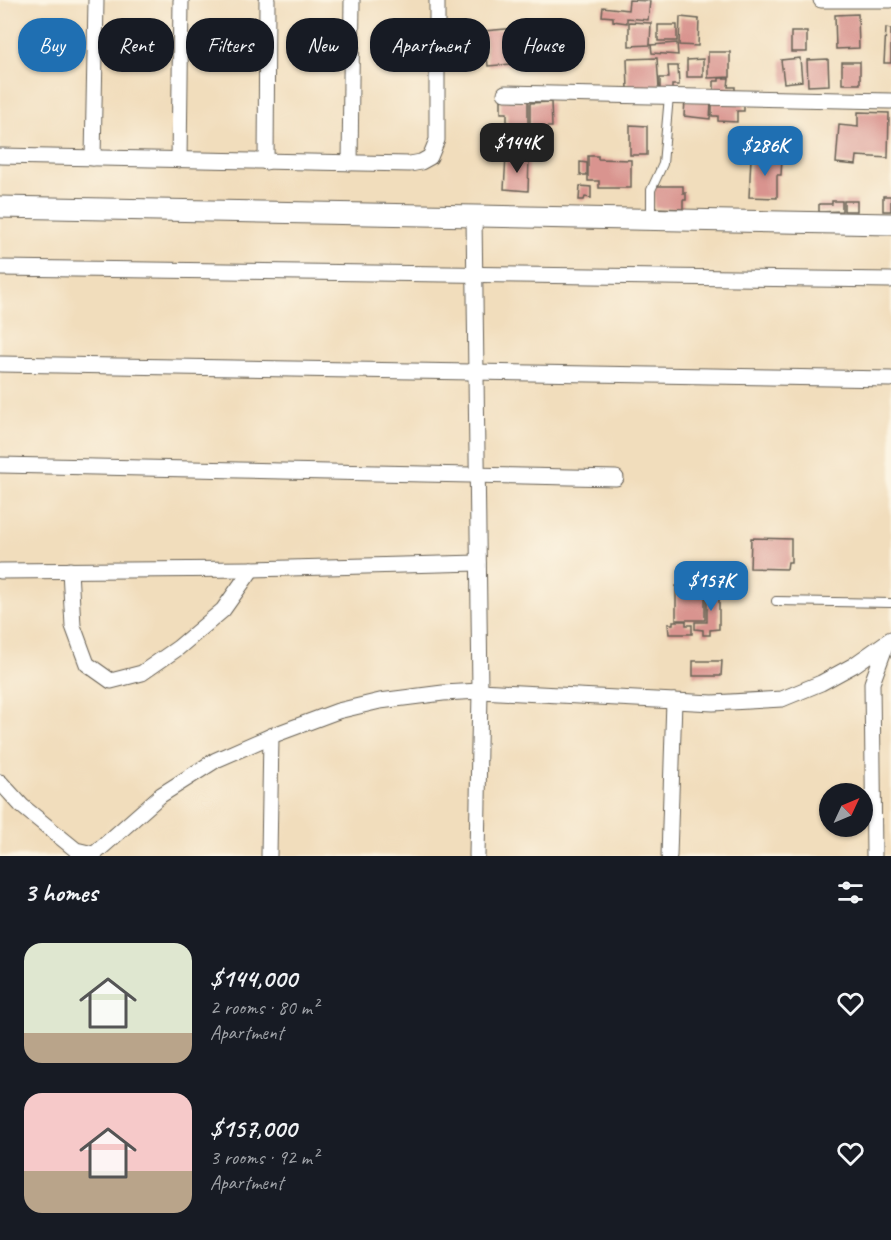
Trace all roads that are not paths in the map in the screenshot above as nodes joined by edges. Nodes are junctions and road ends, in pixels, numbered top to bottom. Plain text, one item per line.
1 (96, 0) edge
2 (181, 0) edge
3 (267, 0) edge
4 (352, 0) edge
5 (437, 0) edge
6 (821, 0) edge
7 (891, 0) edge
8 (505, 93) dead end
9 (669, 96) junction
10 (891, 101) edge
11 (0, 156) edge
12 (93, 158) junction
13 (180, 160) junction
14 (266, 162) junction
15 (350, 163) junction
16 (0, 207) edge
17 (474, 217) junction
18 (651, 220) junction
19 (891, 224) edge
20 (0, 268) edge
21 (475, 274) junction
22 (891, 280) edge
23 (0, 364) edge
24 (476, 372) junction
25 (891, 379) edge
26 (0, 465) edge
27 (477, 476) junction
28 (616, 478) dead end
29 (478, 563) junction
30 (252, 569) junction
31 (70, 570) junction
32 (0, 571) edge
33 (776, 601) dead end
34 (891, 603) edge
35 (889, 640) edge
36 (480, 691) junction
37 (674, 701) junction
38 (271, 736) junction
39 (0, 782) edge
40 (92, 855) edge
41 (269, 856) edge
42 (477, 856) edge
43 (669, 856) edge
44 (874, 856) edge

1 - 12 street
2 - 13 street
3 - 14 street
4 - 15 street
5 - 15 street
6 - 7 street
8 - 9 street
9 - 10 street
9 - 18 lane
11 - 12 street
12 - 13 street
13 - 14 street
14 - 15 street
16 - 17 street
17 - 18 street
17 - 21 street
18 - 19 street
20 - 21 street
21 - 22 street
21 - 24 street
23 - 24 street
24 - 25 street
24 - 27 street
26 - 27 street
27 - 28 street
27 - 29 street
29 - 30 street
29 - 36 street
30 - 31 street
30 - 31 street
31 - 32 street
33 - 34 lane
35 - 37 street
35 - 44 street
36 - 37 street
36 - 38 street
36 - 42 street
37 - 43 street
38 - 40 street
38 - 41 street
39 - 40 street

